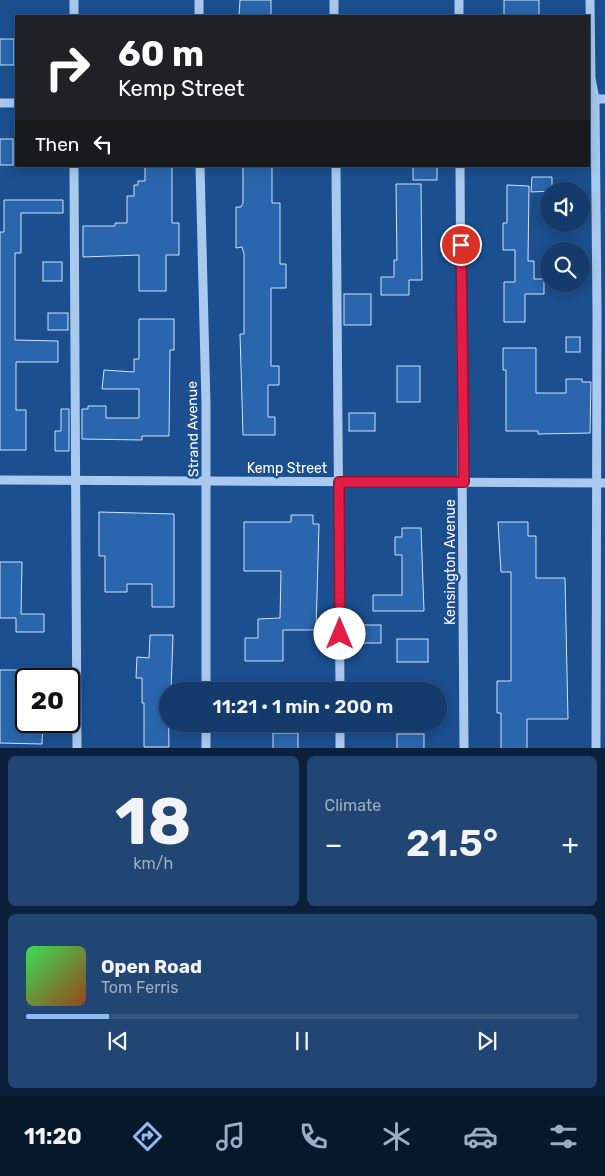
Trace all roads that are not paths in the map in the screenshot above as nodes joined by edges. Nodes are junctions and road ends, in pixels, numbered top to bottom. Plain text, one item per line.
1 (74, 0) edge
2 (199, 0) edge
3 (334, 0) edge
4 (459, 0) edge
5 (590, 0) edge
6 (74, 15) edge
7 (199, 15) edge
8 (334, 15) edge
9 (459, 15) edge
10 (592, 99) edge
11 (605, 99) edge
12 (0, 103) edge
13 (15, 103) edge
14 (74, 167) edge
15 (200, 167) edge
16 (336, 167) edge
17 (460, 167) edge
18 (0, 480) edge
19 (75, 480) junction
20 (207, 482) junction
21 (339, 482) junction
22 (464, 482) junction
23 (600, 483) edge
24 (206, 682) edge
25 (340, 682) edge
26 (206, 732) edge
27 (340, 732) edge
28 (77, 748) edge
29 (206, 748) edge
30 (340, 748) edge
31 (464, 748) edge
32 (596, 748) edge

1 - 6 street
2 - 7 street
3 - 8 street
4 - 9 street
5 - 10 street
10 - 11 street
10 - 23 street
12 - 13 street
14 - 19 street
15 - 20 street, Strand Avenue
16 - 21 street
17 - 22 street, Kensington Avenue
18 - 19 street, Kemp Street
19 - 20 street, Kemp Street
19 - 28 street
20 - 21 street, Kemp Street
20 - 24 street, Strand Avenue
21 - 22 street, Kemp Street
21 - 25 street
22 - 23 street, Kemp Street
22 - 31 street, Kensington Avenue
23 - 32 street
26 - 29 street
27 - 30 street

